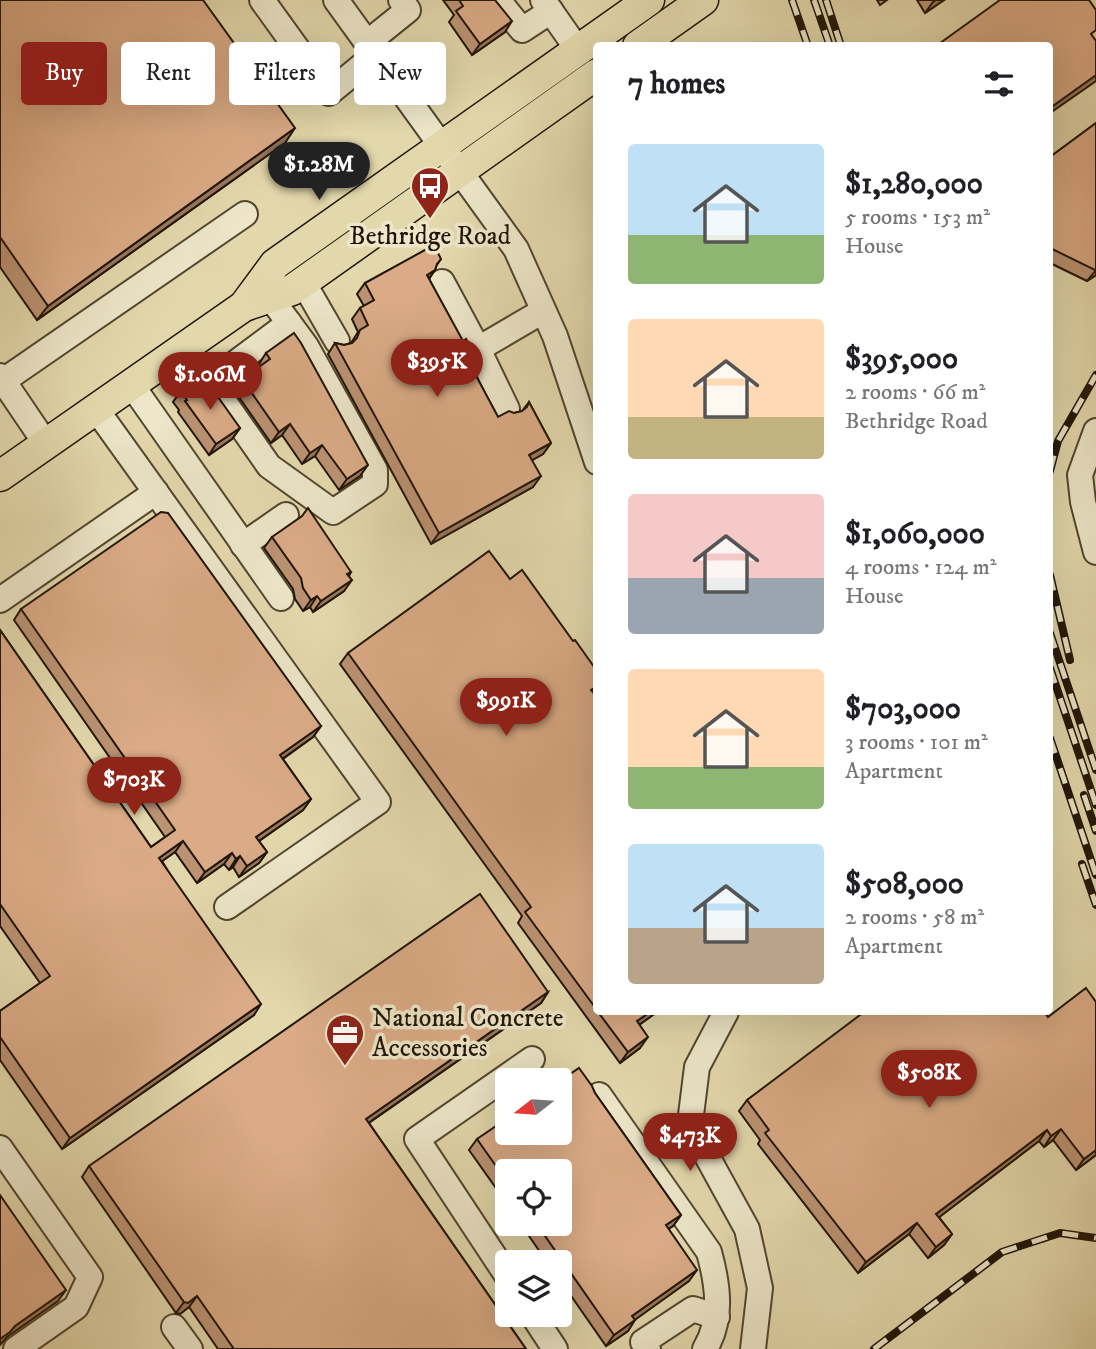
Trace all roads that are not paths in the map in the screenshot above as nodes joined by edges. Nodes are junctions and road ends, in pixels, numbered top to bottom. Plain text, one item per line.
1 (262, 0) edge
2 (337, 0) edge
3 (401, 0) edge
4 (498, 0) edge
5 (649, 0) edge
6 (703, 0) edge
7 (547, 6) edge
8 (366, 42) edge
9 (378, 42) edge
10 (644, 42) edge
11 (578, 50) junction
12 (354, 67) edge
13 (593, 77) edge
14 (411, 105) edge
15 (441, 146) junction
16 (458, 171) junction
17 (245, 214) dead end
18 (303, 282) junction
19 (442, 282) dead end
20 (257, 302) junction
21 (543, 311) junction
22 (289, 323) junction
23 (337, 341) edge
24 (186, 347) junction
25 (478, 349) junction
26 (1, 380) edge
27 (210, 382) junction
28 (131, 384) junction
29 (96, 409) junction
30 (507, 409) edge
31 (1096, 431) edge
32 (46, 444) junction
33 (593, 450) edge
34 (0, 476) edge
35 (156, 492) junction
36 (286, 515) dead end
37 (243, 545) junction
38 (1096, 552) edge
39 (281, 598) dead end
40 (0, 600) edge
41 (227, 907) dead end
42 (724, 1015) edge
43 (532, 1059) dead end
44 (600, 1095) edge
45 (0, 1148) edge
46 (495, 1257) edge
47 (174, 1327) dead end
48 (541, 1327) edge
49 (712, 1334) edge
50 (16, 1349) edge
51 (190, 1349) edge
52 (555, 1349) edge
53 (648, 1349) edge
54 (744, 1349) edge
55 (753, 1349) edge

1 - 12 street
2 - 8 street
3 - 9 street
4 - 7 street
5 - 11 main road
6 - 10 main road
7 - 11 street
11 - 15 main road
13 - 16 main road
14 - 15 street
15 - 16 street
15 - 20 main road
16 - 18 main road
16 - 21 street
17 - 26 street
18 - 20 main road
18 - 23 street
19 - 25 street
20 - 22 street
20 - 24 main road
21 - 25 street
21 - 33 street
22 - 27 street
22 - 27 street
24 - 27 street
24 - 28 main road
25 - 30 street
26 - 32 street
28 - 29 main road
28 - 37 street
29 - 32 main road
29 - 35 street
31 - 38 street
32 - 34 main road
35 - 40 street
35 - 41 street
36 - 37 street
37 - 39 street
42 - 55 street
43 - 46 street
44 - 49 street
45 - 50 street
47 - 51 street
48 - 52 street
49 - 53 street
49 - 54 street

